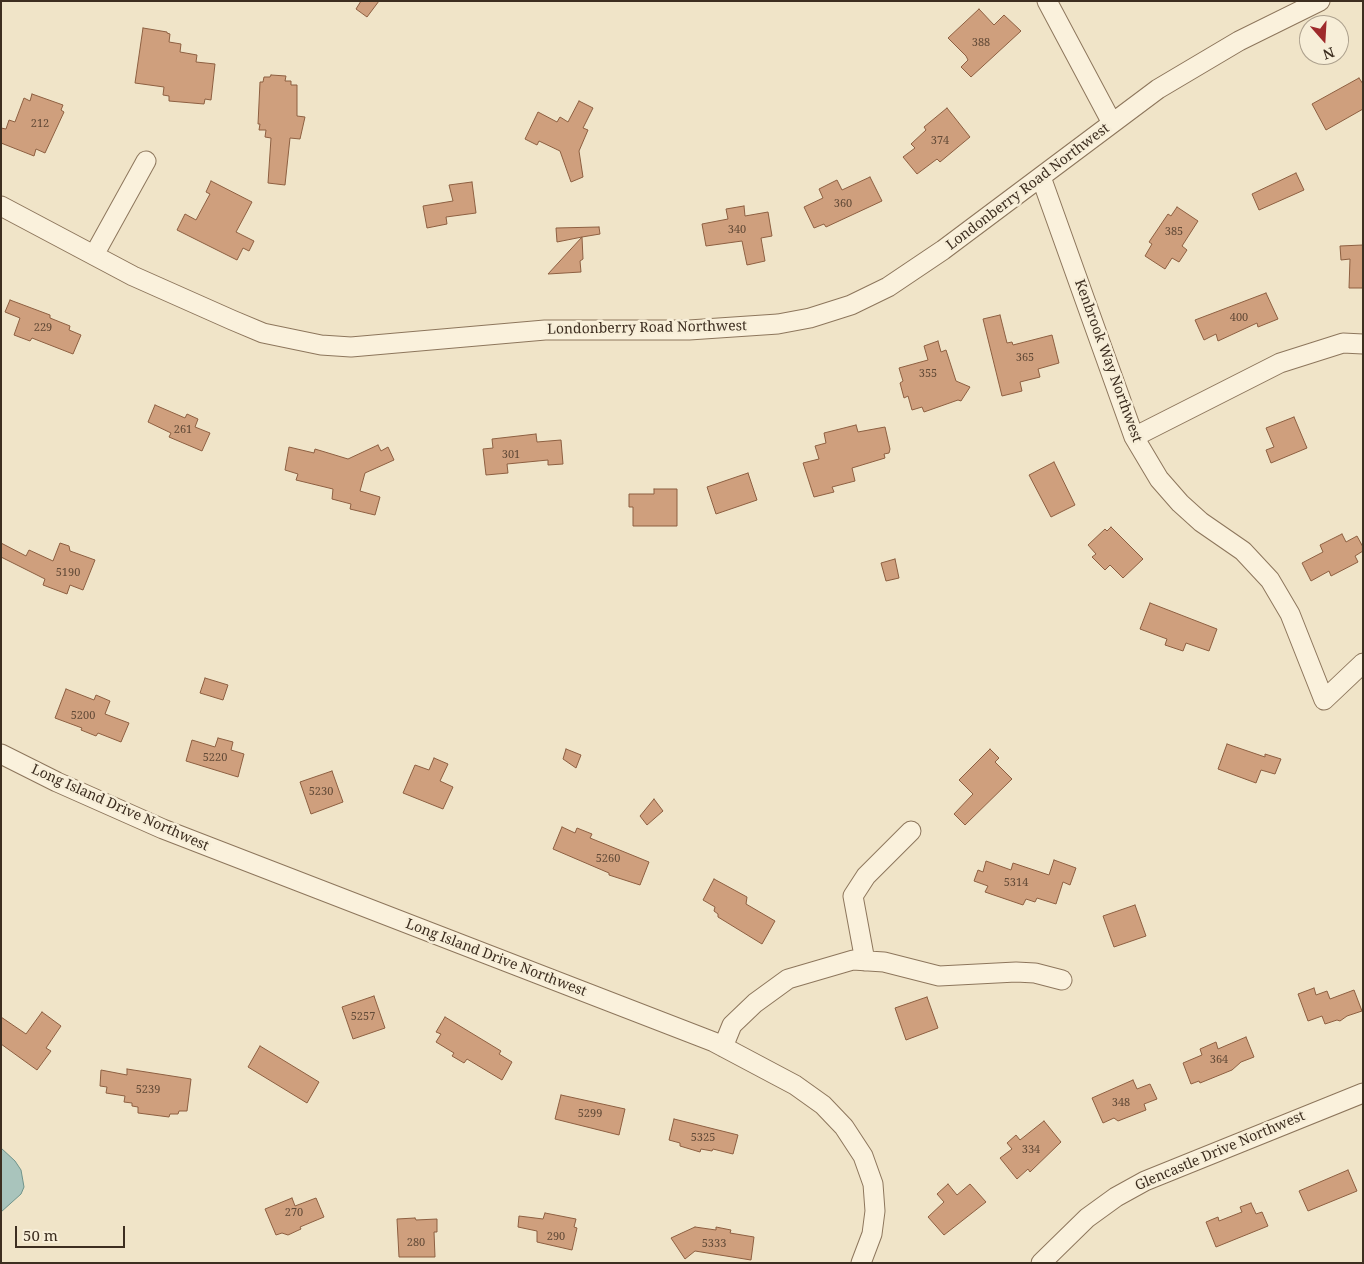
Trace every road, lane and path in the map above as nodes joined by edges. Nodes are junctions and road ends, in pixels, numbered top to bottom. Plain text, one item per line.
1 (1047, 1) edge
2 (1320, 1) edge
3 (1112, 123) junction
4 (146, 161) dead end
5 (1041, 177) junction
6 (1, 206) edge
7 (94, 256) junction
8 (1363, 344) edge
9 (1134, 437) junction
10 (1363, 663) edge
11 (1, 754) edge
12 (911, 831) dead end
13 (864, 961) junction
14 (1062, 980) dead end
15 (723, 1047) junction
16 (1363, 1093) edge
17 (861, 1263) edge
18 (1041, 1263) edge

1 - 3 street
2 - 3 street, Londonberry Road Northwest
3 - 5 street, Londonberry Road Northwest
4 - 7 street
5 - 7 street, Londonberry Road Northwest
5 - 9 street, Kenbrook Way Northwest
6 - 7 street, Londonberry Road Northwest
8 - 9 street
9 - 10 street, Kenbrook Way Northwest
11 - 15 street, Long Island Drive Northwest
12 - 13 street
13 - 14 street
13 - 15 street
15 - 17 street, Long Island Drive Northwest
16 - 18 street, Glencastle Drive Northwest

